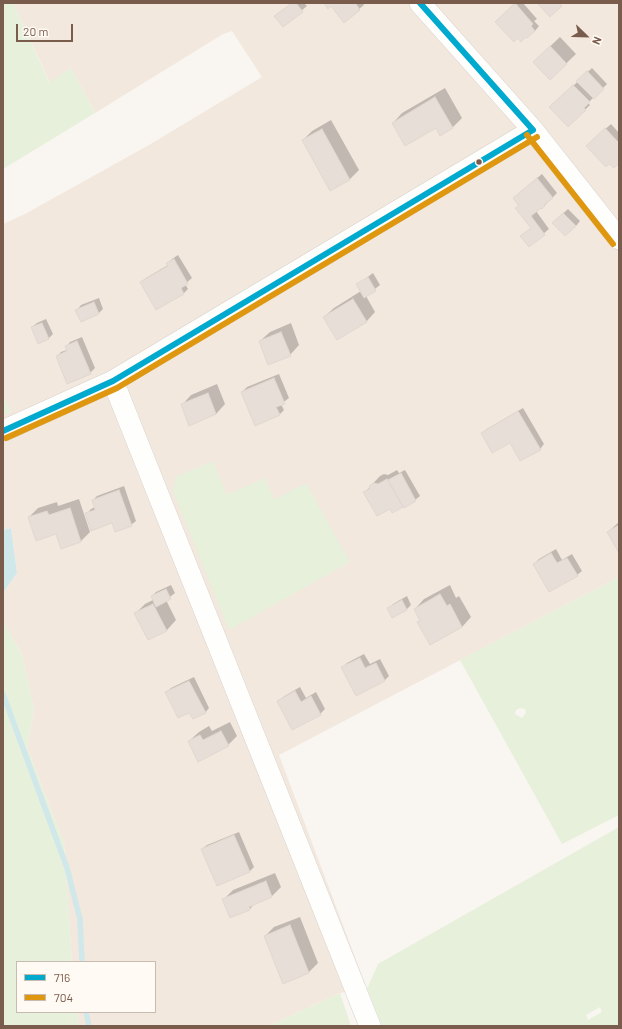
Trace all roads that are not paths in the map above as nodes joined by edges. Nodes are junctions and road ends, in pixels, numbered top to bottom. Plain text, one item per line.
1 (420, 3) edge
2 (532, 130) junction
3 (619, 239) edge
4 (113, 380) junction
5 (3, 431) edge
6 (370, 1026) edge

1 - 2 street
2 - 3 street
2 - 4 street
4 - 5 street
4 - 6 street

